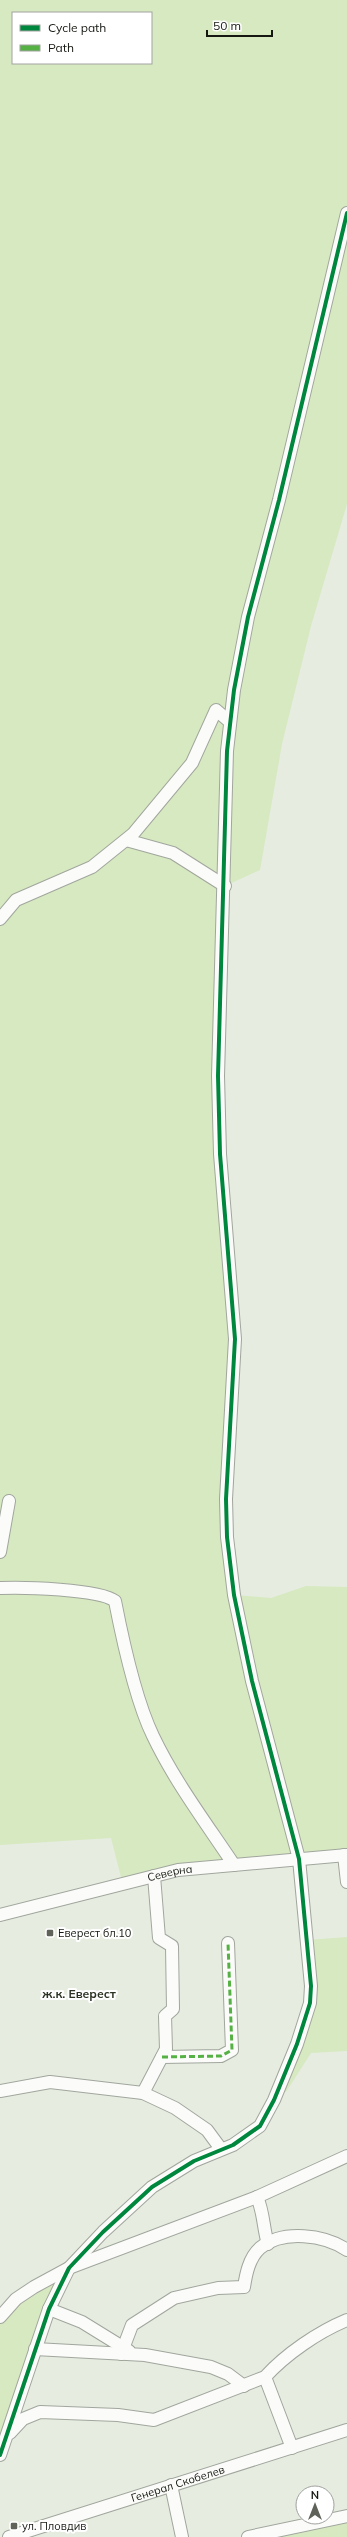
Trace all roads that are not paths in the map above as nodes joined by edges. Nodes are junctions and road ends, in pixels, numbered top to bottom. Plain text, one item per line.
1 (347, 213) edge
2 (230, 722) junction
3 (129, 837) junction
4 (225, 886) junction
5 (0, 919) edge
6 (9, 1500) dead end
7 (0, 1552) edge
8 (0, 1588) edge
9 (345, 1855) edge
10 (299, 1859) junction
11 (234, 1865) junction
12 (154, 1876) junction
13 (347, 1882) edge
14 (0, 1915) edge
15 (228, 1943) dead end
16 (162, 2057) junction
17 (0, 2091) edge
18 (143, 2093) junction
19 (220, 2149) junction
20 (347, 2156) edge
21 (257, 2197) junction
22 (268, 2244) junction
23 (347, 2250) edge
24 (69, 2268) junction
25 (49, 2309) junction
26 (0, 2317) edge
27 (347, 2320) edge
28 (35, 2349) junction
29 (122, 2351) junction
30 (265, 2377) junction
31 (244, 2386) junction
32 (347, 2430) edge
33 (7, 2436) junction
34 (292, 2448) junction
35 (0, 2455) edge
36 (171, 2485) junction
37 (347, 2516) edge
38 (9, 2537) edge
39 (182, 2537) edge
40 (248, 2537) edge

1 - 2 street
2 - 3 street
2 - 4 street
3 - 4 street
3 - 5 street
4 - 10 street
6 - 7 street
8 - 11 street
9 - 10 street, Северна
9 - 13 street
10 - 11 street, Северна
10 - 19 street
11 - 12 street, Северна
12 - 14 street, Северна
12 - 16 street
15 - 16 street
16 - 18 street
17 - 18 street
18 - 19 street
19 - 24 street
20 - 21 street
21 - 22 street
21 - 24 street
22 - 23 street
22 - 29 street
24 - 25 street
24 - 26 street
25 - 28 street
25 - 29 street
27 - 30 street
28 - 29 street
28 - 33 street
29 - 31 street
30 - 31 street
30 - 34 street
31 - 33 street
32 - 34 street, Генерал Скобелев
33 - 35 street
34 - 36 street, Генерал Скобелев
36 - 38 street, Генерал Скобелев
36 - 39 street
37 - 40 street

